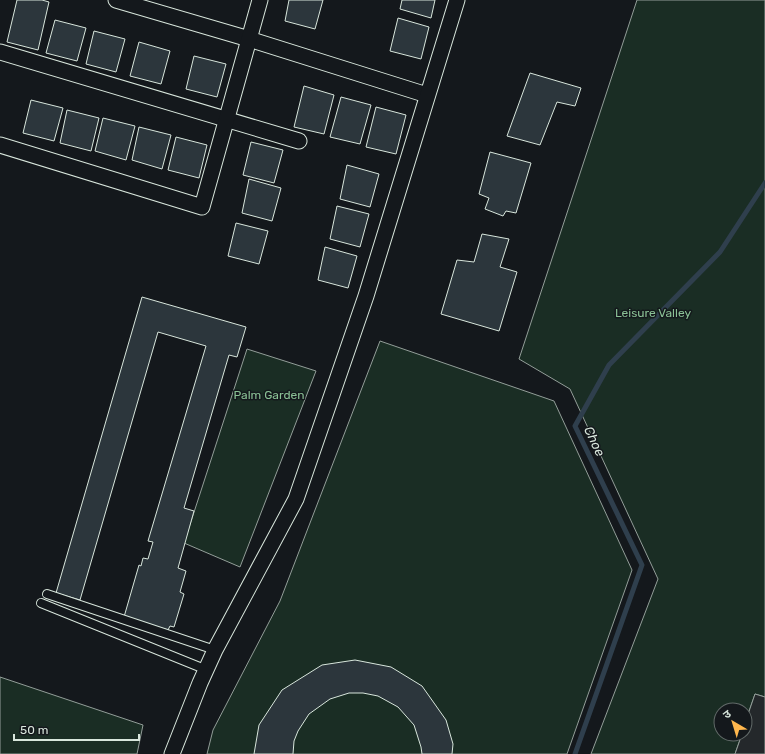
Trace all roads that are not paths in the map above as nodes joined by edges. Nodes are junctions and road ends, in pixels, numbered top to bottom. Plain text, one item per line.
1 (116, 0) edge
2 (260, 0) edge
3 (456, 2) edge
4 (249, 39) junction
5 (0, 52) edge
6 (427, 95) junction
7 (226, 120) junction
8 (299, 142) dead end
9 (0, 145) edge
10 (47, 594) dead end
11 (41, 604) dead end
12 (215, 650) junction
13 (207, 670) junction
14 (172, 754) edge

1 - 4 street
2 - 4 street
3 - 6 street
4 - 6 street
4 - 7 street
5 - 7 street
6 - 12 street
7 - 8 street
7 - 9 street
10 - 12 lane
11 - 13 lane
12 - 13 street
13 - 14 street

